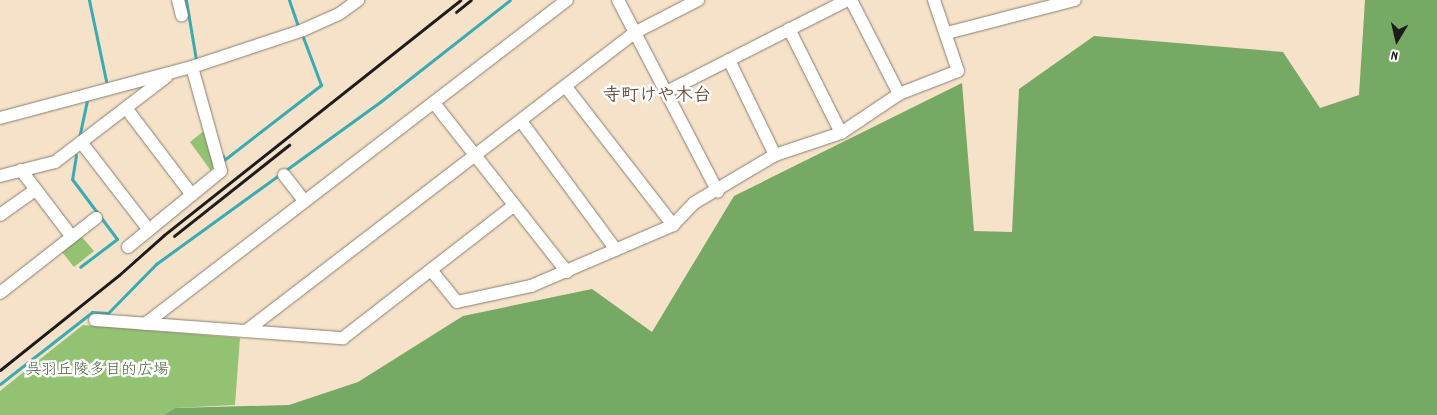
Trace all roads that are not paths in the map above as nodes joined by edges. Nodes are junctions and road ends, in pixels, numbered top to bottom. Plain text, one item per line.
1 (178, 0) edge
2 (358, 0) edge
3 (568, 0) edge
4 (618, 0) edge
5 (698, 0) edge
6 (847, 0) edge
7 (851, 0) edge
8 (934, 0) edge
9 (1075, 0) edge
10 (182, 16) dead end
11 (789, 29) junction
12 (636, 32) junction
13 (947, 33) junction
14 (729, 60) junction
15 (192, 67) junction
16 (170, 74) junction
17 (566, 87) junction
18 (668, 91) junction
19 (899, 94) junction
20 (434, 103) junction
21 (126, 108) junction
22 (0, 118) edge
23 (521, 121) junction
24 (841, 132) junction
25 (81, 142) junction
26 (775, 155) junction
27 (475, 156) junction
28 (21, 170) junction
29 (284, 175) dead end
30 (0, 176) edge
31 (35, 190) junction
32 (718, 192) junction
33 (192, 195) junction
34 (304, 200) junction
35 (513, 206) junction
36 (0, 215) edge
37 (96, 218) dead end
38 (673, 225) junction
39 (149, 230) junction
40 (72, 237) junction
41 (128, 247) dead end
42 (616, 250) junction
43 (431, 270) junction
44 (567, 272) junction
45 (0, 293) edge
46 (95, 320) dead end
47 (145, 324) junction
48 (246, 331) junction

1 - 10 street
2 - 15 street
3 - 20 street
4 - 12 street
5 - 12 street
6 - 11 street
7 - 19 street
8 - 13 street
9 - 13 street
11 - 14 street
11 - 24 street
12 - 17 street
12 - 18 street
13 - 19 street
14 - 18 street
14 - 26 street
15 - 16 street
15 - 33 street
16 - 21 street
16 - 22 street
17 - 23 street
17 - 38 street
18 - 32 street
19 - 24 street
20 - 27 street
20 - 34 street
21 - 25 street
21 - 33 street
23 - 27 street
23 - 42 street
24 - 26 street
25 - 28 street
25 - 39 street
26 - 32 street
27 - 35 street
27 - 48 street
28 - 30 street
28 - 31 street
29 - 34 street
31 - 36 street
31 - 40 street
32 - 38 street
33 - 39 street
34 - 47 street
35 - 43 street
35 - 44 street
37 - 40 street
38 - 42 street
39 - 41 street
40 - 45 street
42 - 44 street
43 - 44 street
43 - 48 street
46 - 47 street
47 - 48 street

